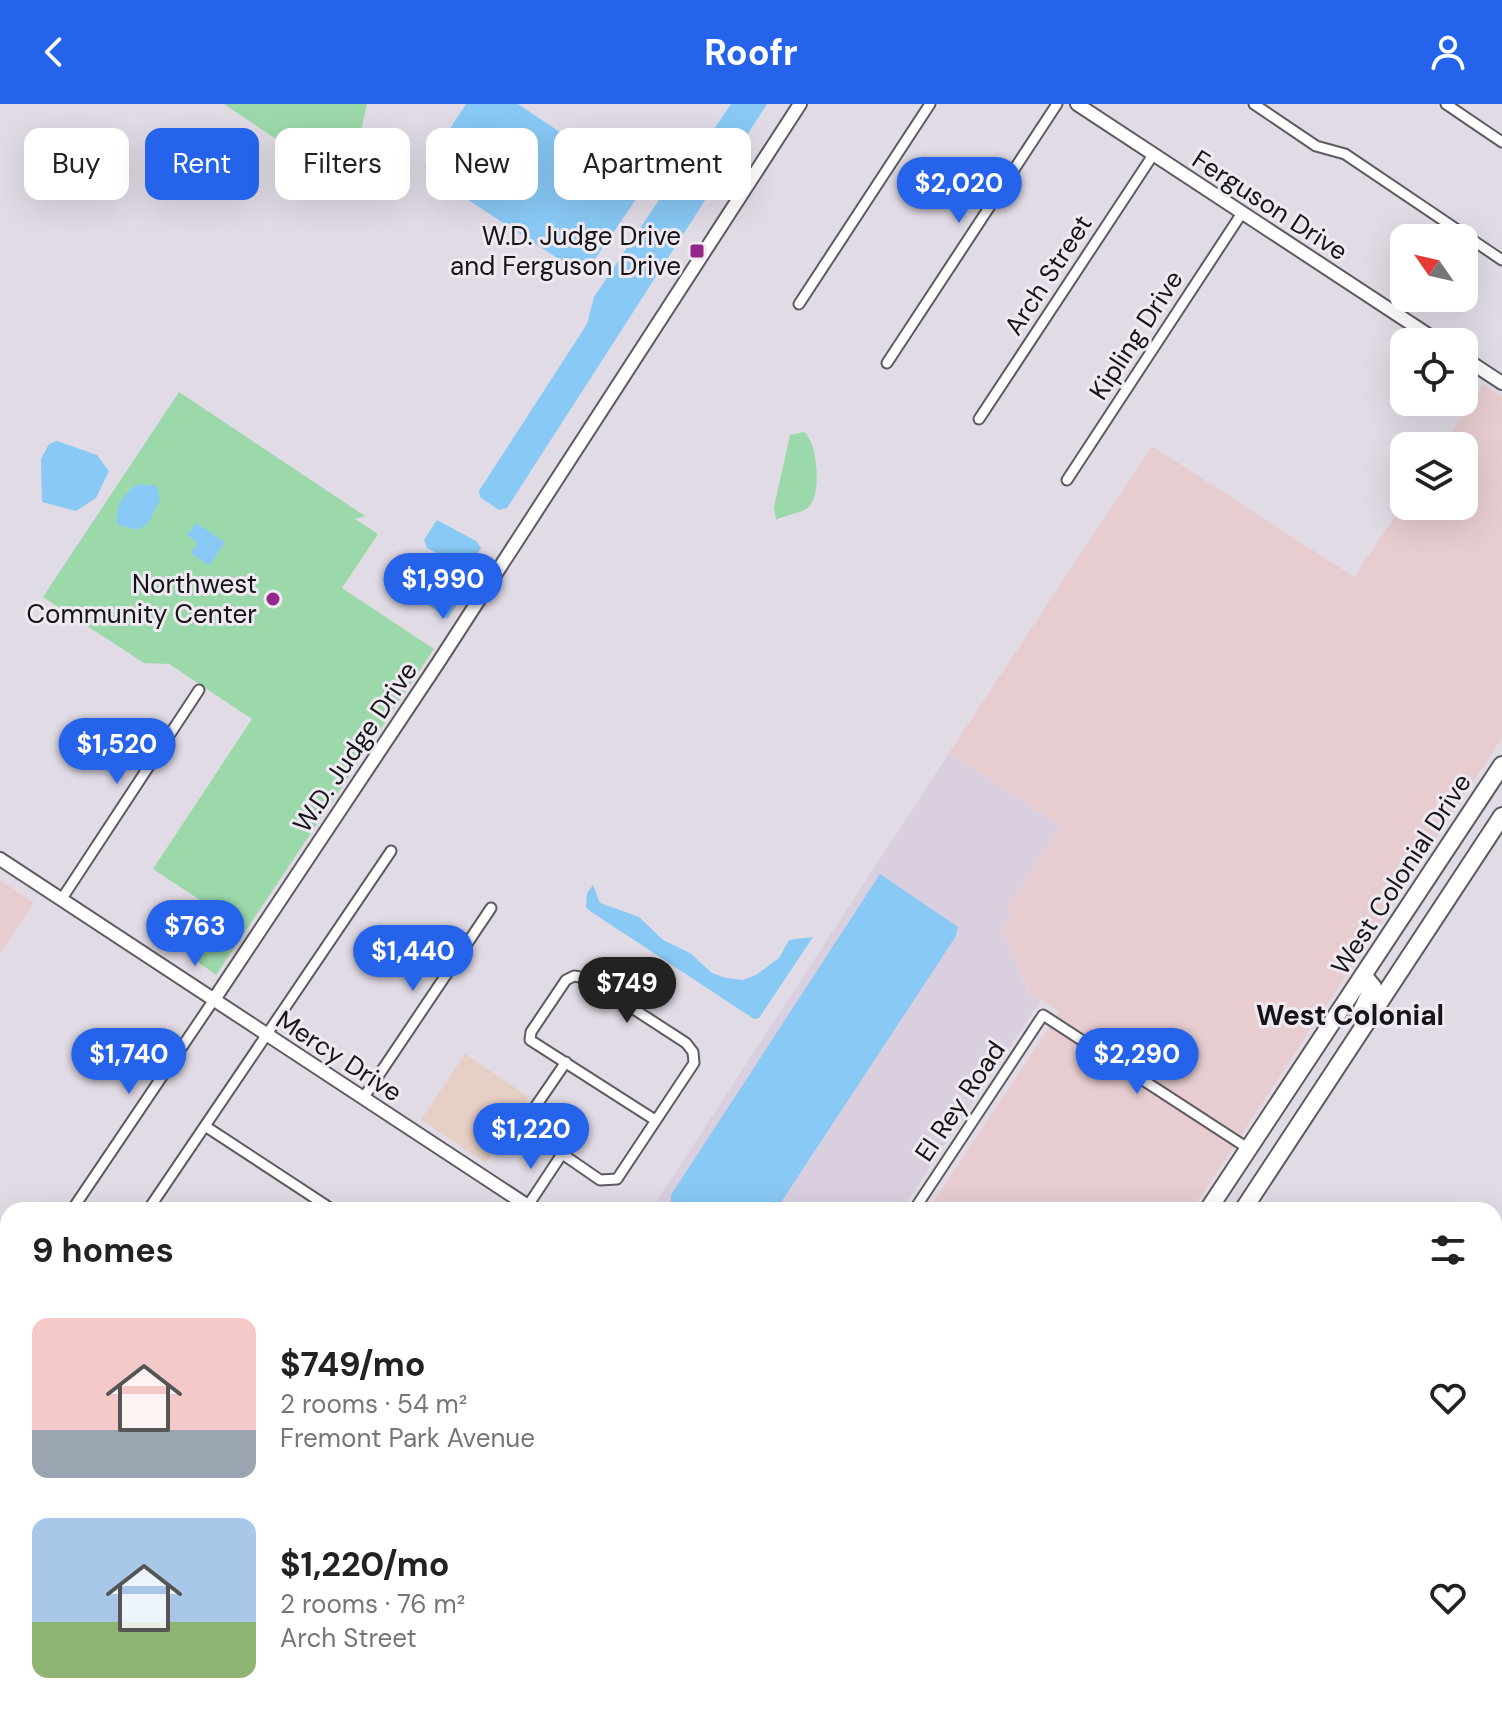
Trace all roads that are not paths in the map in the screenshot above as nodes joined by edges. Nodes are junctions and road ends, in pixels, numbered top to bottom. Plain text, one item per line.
1 (800, 104) edge
2 (930, 104) edge
3 (1057, 104) edge
4 (1077, 104) edge
5 (1102, 104) edge
6 (1254, 104) edge
7 (1446, 104) edge
8 (1095, 116) junction
9 (1502, 142) edge
10 (1153, 155) junction
11 (1242, 213) junction
12 (1502, 260) edge
13 (799, 304) dead end
14 (1418, 328) edge
15 (887, 363) dead end
16 (1478, 367) edge
17 (1502, 383) edge
18 (979, 419) dead end
19 (1067, 480) dead end
20 (199, 690) dead end
21 (1502, 765) edge
22 (1484, 792) junction
23 (1502, 816) edge
24 (391, 851) dead end
25 (0, 859) edge
26 (1459, 881) junction
27 (61, 900) junction
28 (491, 908) dead end
29 (1363, 975) junction
30 (213, 1001) junction
31 (265, 1036) junction
32 (566, 1062) junction
33 (1337, 1068) junction
34 (364, 1097) junction
35 (655, 1120) junction
36 (205, 1126) junction
37 (1249, 1149) junction
38 (562, 1154) junction
39 (1236, 1169) junction
40 (77, 1202) edge
41 (153, 1202) edge
42 (321, 1202) edge
43 (519, 1202) edge
44 (533, 1202) edge
45 (919, 1202) edge
46 (1213, 1202) edge
47 (1222, 1202) edge
48 (1248, 1202) edge

1 - 30 street, W.D. Judge Drive
2 - 13 street
3 - 15 street
4 - 8 street, Ferguson Drive
5 - 8 street
6 - 12 street
7 - 9 street
8 - 10 street, Ferguson Drive
10 - 11 street, Ferguson Drive
10 - 18 street, Arch Street
11 - 14 street, Ferguson Drive
11 - 19 street, Kipling Drive
16 - 17 street
20 - 27 street
21 - 22 highway, West Colonial Drive
22 - 26 highway
22 - 29 highway, West Colonial Drive
23 - 26 highway, West Colonial Drive
24 - 31 street
25 - 27 street, Mercy Drive
26 - 33 highway, West Colonial Drive
27 - 30 street, Mercy Drive
28 - 34 street
29 - 33 highway
29 - 37 highway, West Colonial Drive
30 - 31 street, Mercy Drive
30 - 40 street, W.D. Judge Drive
31 - 34 street, Mercy Drive
31 - 36 street
32 - 35 street
32 - 35 street
32 - 38 street
33 - 48 highway, West Colonial Drive
34 - 43 street, Mercy Drive
35 - 38 street
36 - 41 street
36 - 42 street
37 - 39 highway, West Colonial Drive
37 - 45 street, El Rey Road
38 - 44 street
39 - 46 highway, West Colonial Drive
39 - 47 highway

